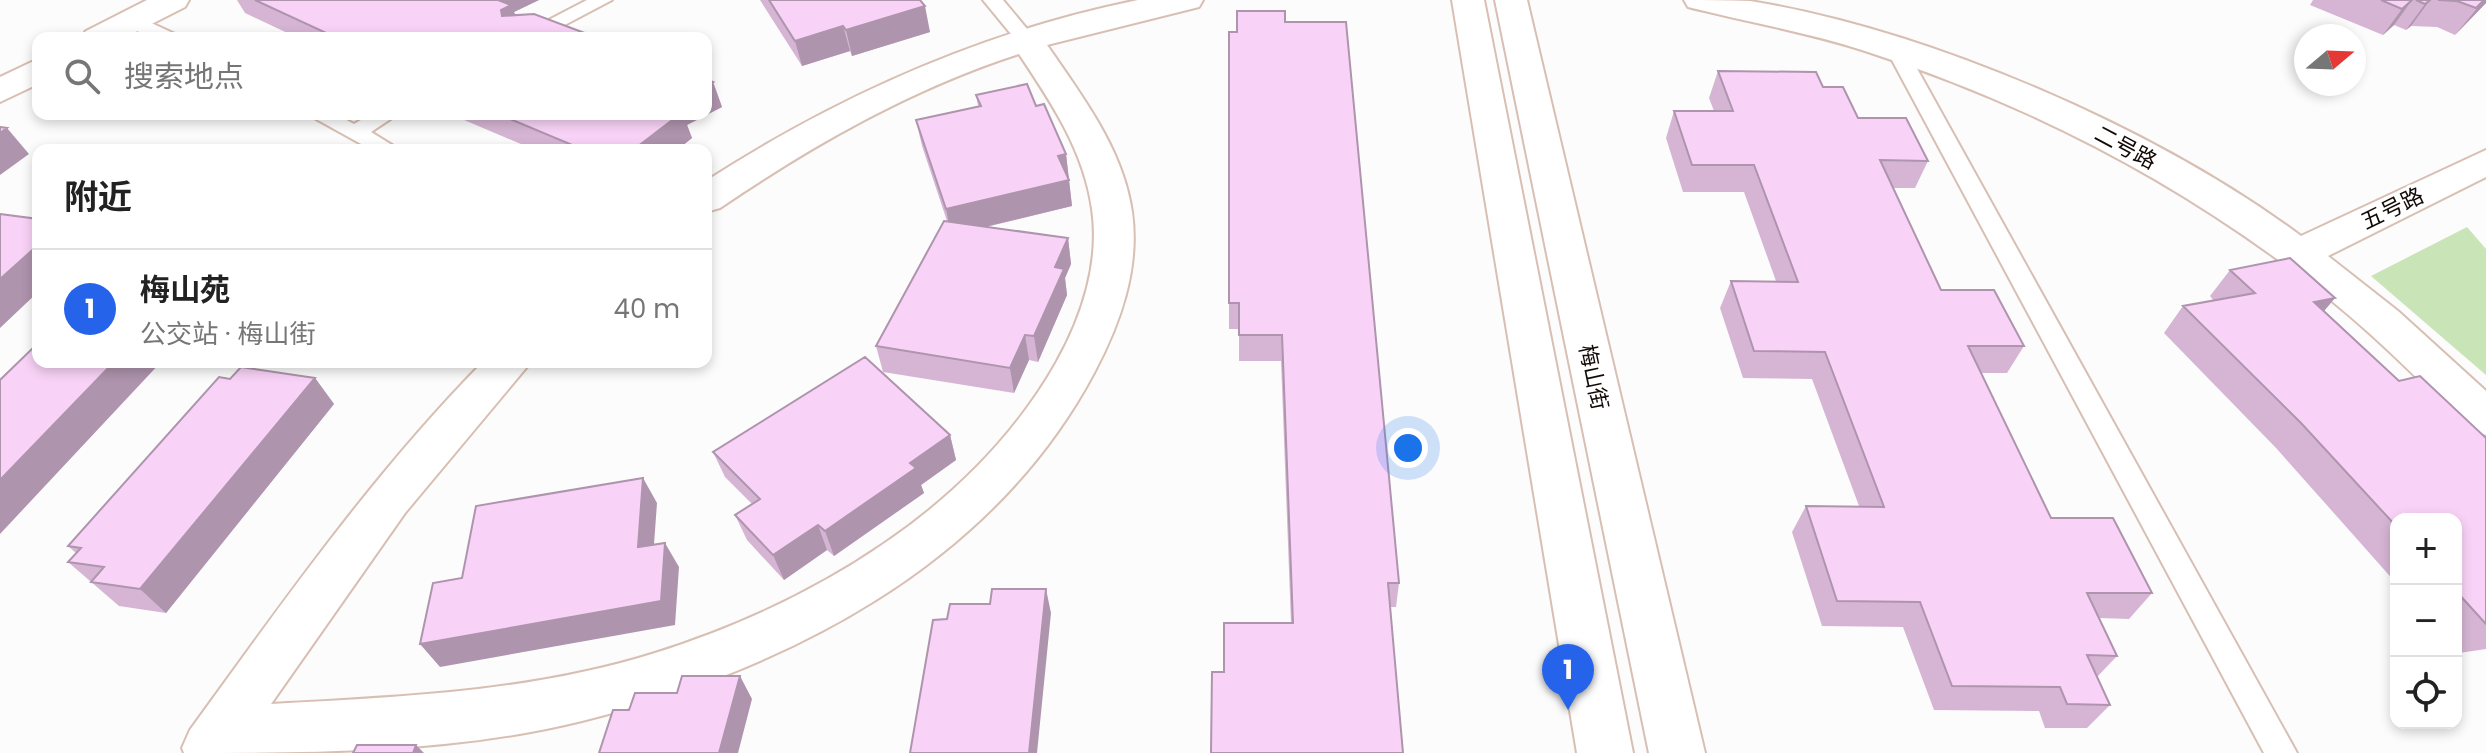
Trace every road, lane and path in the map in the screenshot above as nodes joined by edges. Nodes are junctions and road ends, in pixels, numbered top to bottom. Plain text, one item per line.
1 (173, 0) edge
2 (602, 0) edge
3 (993, 0) edge
4 (1187, 0) edge
5 (1468, 0) edge
6 (1511, 0) edge
7 (1700, 0) edge
8 (132, 20) junction
9 (109, 32) edge
10 (156, 32) edge
11 (536, 32) edge
12 (1027, 41) junction
13 (1895, 47) junction
14 (32, 73) edge
15 (0, 91) edge
16 (329, 120) edge
17 (377, 120) edge
18 (354, 133) junction
19 (377, 144) edge
20 (2486, 162) edge
21 (712, 195) edge
22 (2298, 254) junction
23 (503, 368) edge
24 (2486, 418) edge
25 (213, 742) edge
26 (1605, 753) edge
27 (1677, 753) edge
28 (2281, 753) edge

1 - 8 street
2 - 11 lane
3 - 12 lane
4 - 12 street
5 - 26 street
6 - 27 street, 梅山街
7 - 13 street, 二号路
8 - 9 street
8 - 10 lane
12 - 21 street
12 - 25 street
13 - 22 street, 二号路
13 - 28 lane
14 - 15 street
16 - 18 lane
17 - 18 lane
18 - 19 lane
20 - 22 street, 五号路
22 - 24 street, 二号路
23 - 25 street

